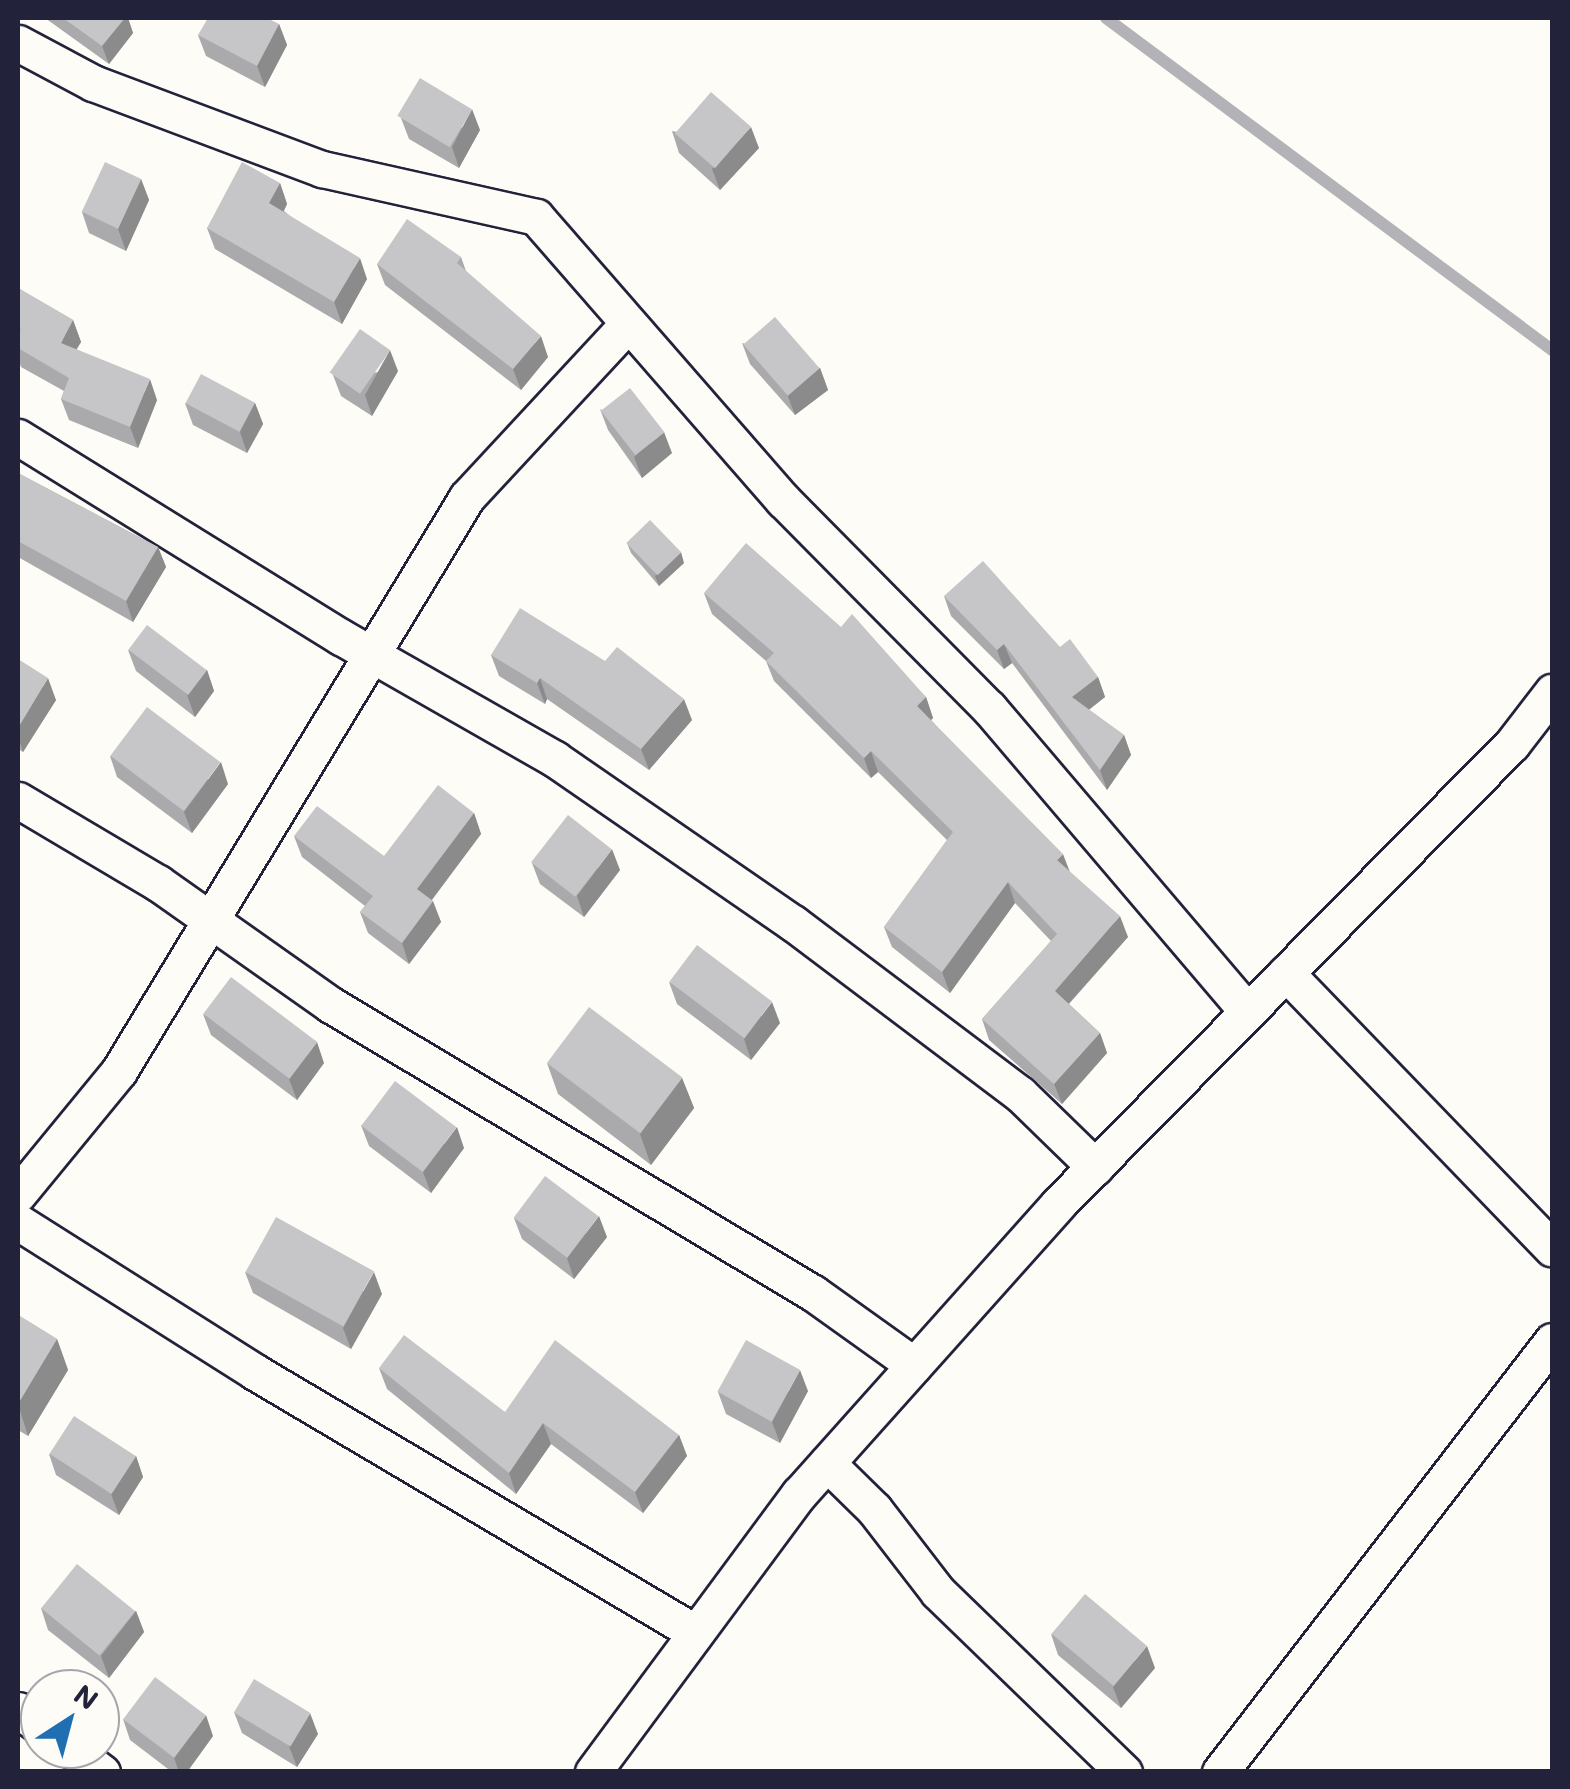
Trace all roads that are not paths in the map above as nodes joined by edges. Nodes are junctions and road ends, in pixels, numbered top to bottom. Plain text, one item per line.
1 (18, 43) edge
2 (627, 324) junction
3 (18, 436) edge
4 (373, 655) junction
5 (1552, 692) edge
6 (18, 800) edge
7 (210, 920) junction
8 (1286, 973) junction
9 (1248, 1012) junction
10 (1095, 1166) junction
11 (18, 1194) edge
12 (18, 1222) edge
13 (1552, 1248) edge
14 (1552, 1341) edge
15 (914, 1365) junction
16 (827, 1463) junction
17 (696, 1633) junction
18 (594, 1772) edge
19 (1124, 1772) edge
20 (1220, 1772) edge

1 - 2 street
2 - 4 street
2 - 9 street
3 - 4 street
4 - 7 street
4 - 10 street
5 - 8 street
6 - 7 street
7 - 11 street
7 - 15 street
8 - 9 street
8 - 13 street
9 - 10 street
10 - 15 street
12 - 17 street
14 - 20 street
15 - 16 street
16 - 17 street
16 - 19 street
17 - 18 street

